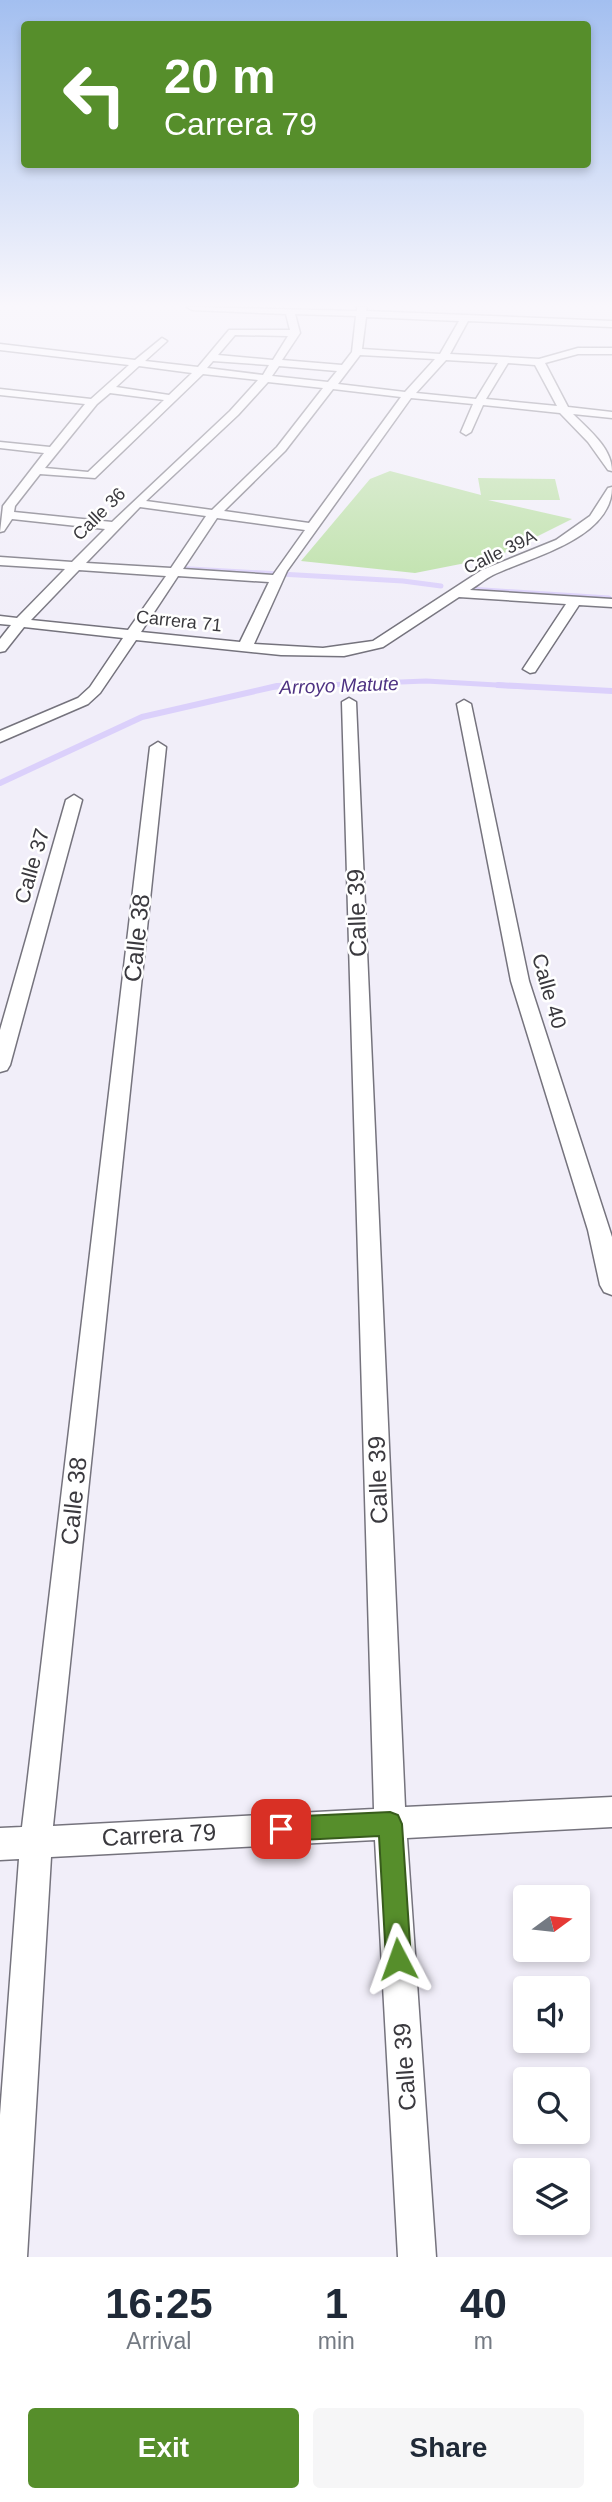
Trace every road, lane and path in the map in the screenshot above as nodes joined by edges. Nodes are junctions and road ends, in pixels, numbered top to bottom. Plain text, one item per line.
1 (84, 412) edge
2 (155, 412) edge
3 (235, 412) edge
4 (310, 412) edge
5 (395, 412) edge
6 (475, 412) edge
7 (565, 412) edge
8 (570, 412) edge
9 (612, 415) edge
10 (467, 432) dead end
11 (0, 445) edge
12 (52, 451) junction
13 (612, 467) edge
14 (36, 470) junction
15 (612, 491) edge
16 (137, 503) junction
17 (8, 515) junction
18 (213, 515) junction
19 (115, 526) junction
20 (312, 527) junction
21 (0, 528) edge
22 (0, 561) edge
23 (77, 564) junction
24 (175, 569) junction
25 (279, 576) junction
26 (458, 593) junction
27 (575, 601) junction
28 (612, 603) edge
29 (0, 620) edge
30 (20, 623) junction
31 (131, 636) junction
32 (245, 647) junction
33 (0, 648) edge
34 (355, 651) joint
35 (530, 669) dead end
36 (349, 702) dead end
37 (464, 704) dead end
38 (0, 737) edge
39 (158, 747) dead end
40 (74, 800) dead end
41 (0, 1065) edge
42 (612, 1285) edge
43 (612, 1812) edge
44 (390, 1824) junction
45 (36, 1842) junction
46 (0, 1844) edge
47 (8, 2257) edge
48 (417, 2257) edge

1 - 12 street
2 - 14 street
3 - 16 street, Calle 36
4 - 18 street
5 - 20 street
6 - 10 street
7 - 13 street
8 - 9 street
11 - 12 street
12 - 14 street
14 - 17 street
15 - 26 street, Calle 39A
16 - 18 street
16 - 19 street, Calle 36
17 - 19 street
17 - 21 street
18 - 20 street
18 - 24 street
19 - 23 street, Calle 36
20 - 25 street
22 - 23 street
23 - 24 street
23 - 30 street, Calle 36
24 - 25 street
24 - 31 street
25 - 32 street
26 - 27 street
26 - 34 street, Calle 39A
27 - 28 street
27 - 35 street
29 - 30 street, Carrera 71
30 - 31 street, Carrera 71
30 - 33 street, Calle 36
31 - 32 street, Carrera 71
31 - 38 street
32 - 34 street, Carrera 71
36 - 44 street, Calle 39
37 - 42 street, Calle 40
39 - 45 street, Calle 38
40 - 41 street, Calle 37
43 - 44 street, Carrera 79
44 - 45 street, Carrera 79
44 - 48 street, Calle 39
45 - 46 street, Carrera 79
45 - 47 street, Calle 38

